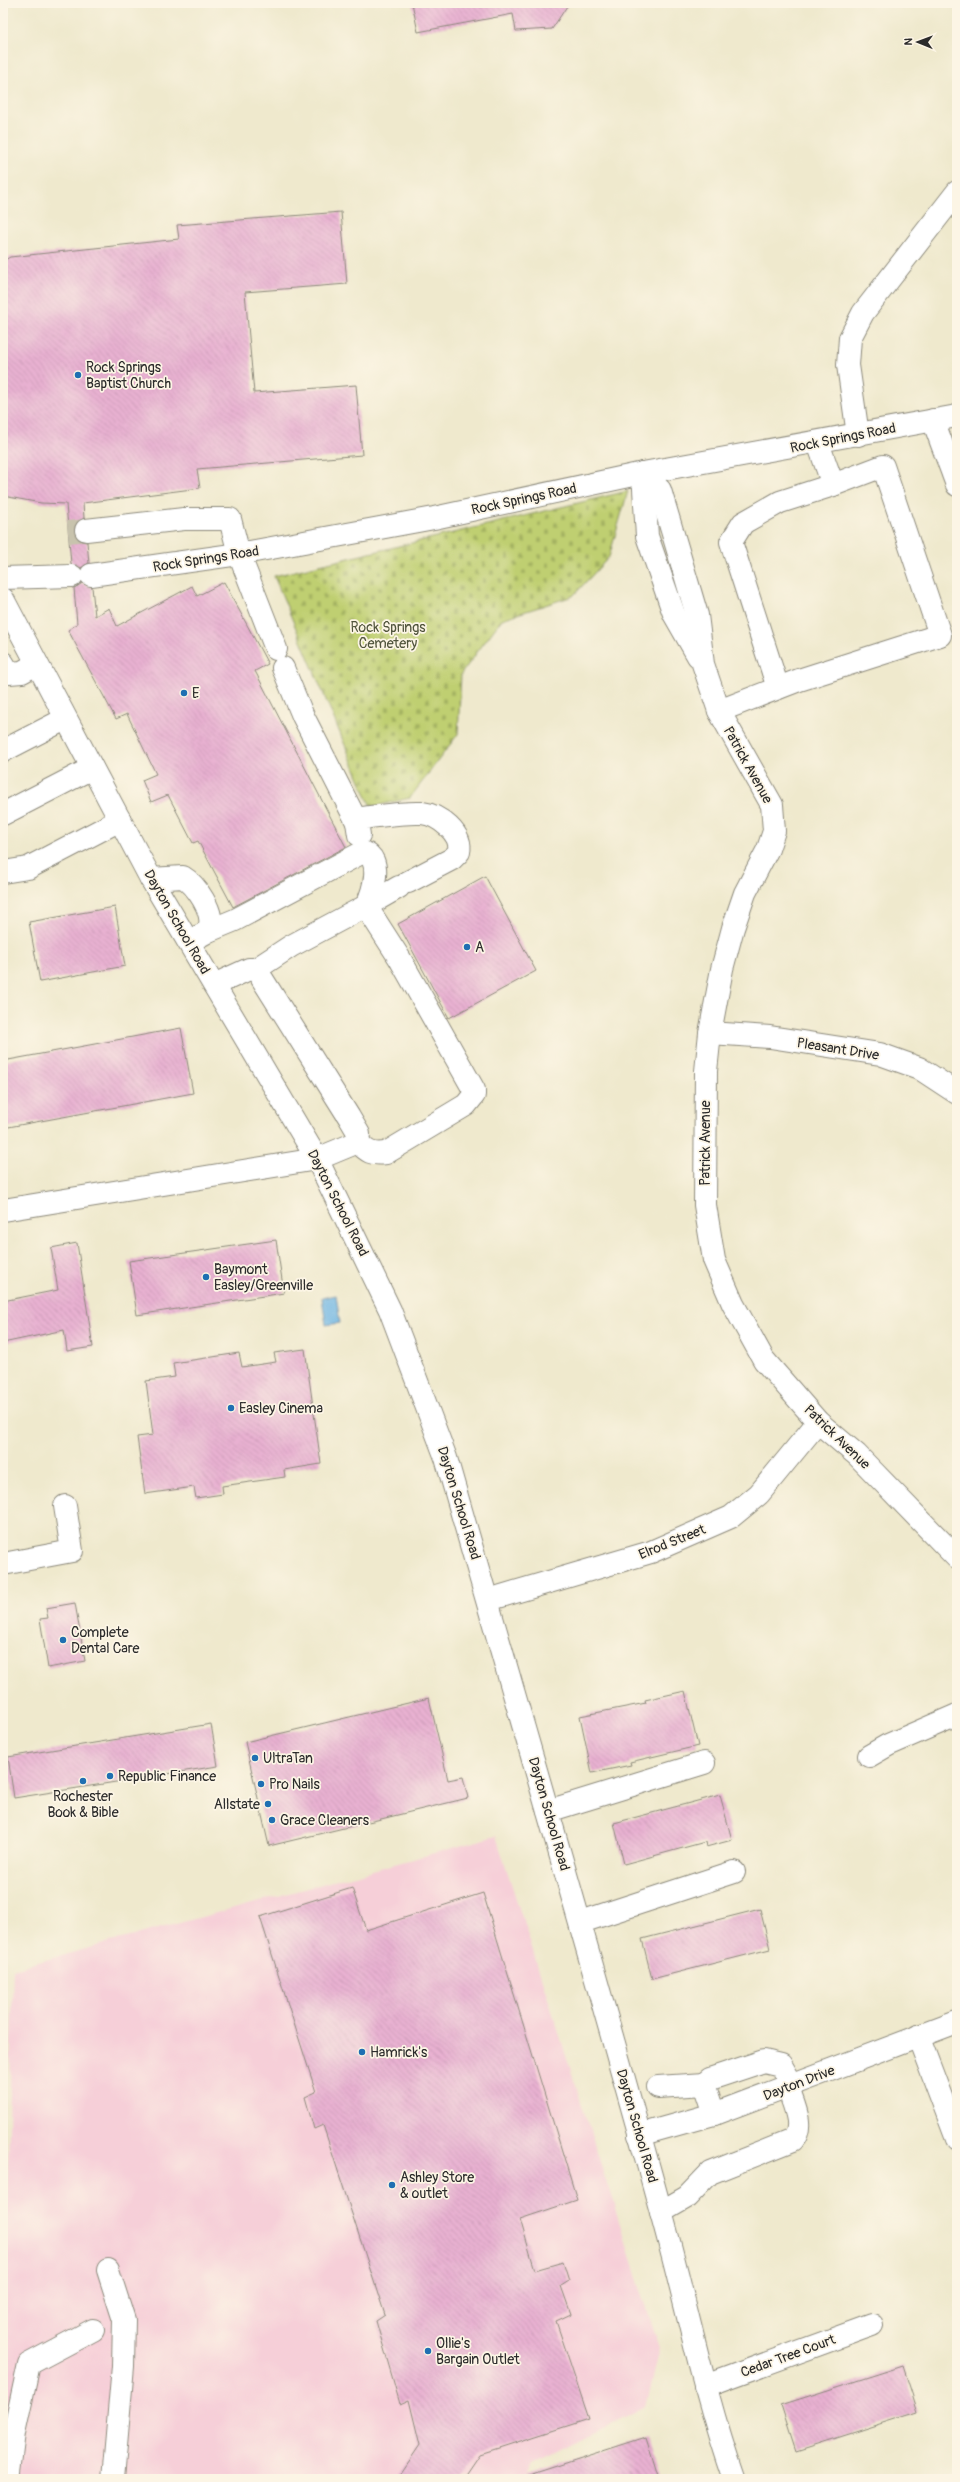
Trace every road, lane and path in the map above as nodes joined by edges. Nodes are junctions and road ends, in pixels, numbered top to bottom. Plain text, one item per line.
1 (957, 192) edge
2 (957, 416) edge
3 (933, 420) junction
4 (858, 435) junction
5 (818, 443) junction
6 (643, 473) junction
7 (833, 485) junction
8 (957, 485) edge
9 (86, 530) tunnel mouth
10 (239, 554) junction
11 (3, 578) edge
12 (3, 599) edge
13 (36, 664) junction
14 (5, 671) edge
15 (778, 688) junction
16 (719, 710) junction
17 (65, 719) junction
18 (3, 751) edge
19 (92, 768) junction
20 (3, 814) edge
21 (120, 820) junction
22 (360, 834) junction
23 (3, 872) edge
24 (151, 879) junction
25 (366, 906) junction
26 (206, 932) junction
27 (187, 942) junction
28 (256, 969) junction
29 (214, 985) junction
30 (710, 1033) junction
31 (957, 1093) edge
32 (358, 1142) junction
33 (317, 1159) junction
34 (3, 1210) edge
35 (818, 1422) junction
36 (65, 1506) dead end
37 (957, 1558) edge
38 (3, 1564) edge
39 (488, 1600) junction
40 (957, 1715) edge
41 (869, 1756) dead end
42 (704, 1763) dead end
43 (548, 1812) junction
44 (734, 1872) dead end
45 (580, 1922) junction
46 (957, 2022) edge
47 (918, 2036) junction
48 (704, 2084) junction
49 (658, 2087) dead end
50 (790, 2087) junction
51 (714, 2114) junction
52 (638, 2135) junction
53 (957, 2140) edge
54 (661, 2212) junction
55 (108, 2270) dead end
56 (872, 2326) dead end
57 (93, 2330) dead end
58 (705, 2386) junction
59 (8, 2479) edge
60 (113, 2479) edge
61 (734, 2479) edge

1 - 4 street
2 - 3 street, Rock Springs Road
3 - 4 street, Rock Springs Road
3 - 8 street
4 - 5 street, Rock Springs Road
5 - 6 street, Rock Springs Road
5 - 7 street
6 - 10 street, Rock Springs Road
6 - 16 street, Patrick Avenue
7 - 15 street
7 - 15 street
9 - 10 street
10 - 11 street, Rock Springs Road
10 - 22 street
12 - 13 street, Dayton School Road
13 - 14 street
13 - 17 street, Dayton School Road
15 - 16 street
16 - 30 street, Patrick Avenue
17 - 18 street
17 - 19 street, Dayton School Road
19 - 20 street
19 - 21 street, Dayton School Road
21 - 23 street
21 - 24 street, Dayton School Road
22 - 25 street
22 - 25 street
22 - 26 street
24 - 26 street
24 - 27 street, Dayton School Road
25 - 28 street
25 - 32 street
26 - 27 street
27 - 29 street, Dayton School Road
28 - 29 street
28 - 32 street
29 - 33 street, Dayton School Road
30 - 31 street, Pleasant Drive
30 - 35 street, Patrick Avenue
32 - 33 street
33 - 34 street
33 - 39 street, Dayton School Road
35 - 37 street, Patrick Avenue
35 - 39 street, Elrod Street
36 - 38 street
39 - 43 street, Dayton School Road
40 - 41 street
42 - 43 street
43 - 45 street, Dayton School Road
44 - 45 street
45 - 52 street, Dayton School Road
46 - 47 street, Dayton Drive
47 - 50 street, Dayton Drive
47 - 53 street
48 - 49 street
48 - 50 street
48 - 51 street
50 - 51 street, Dayton Drive
50 - 54 street
51 - 52 street, Dayton Drive
52 - 54 street, Dayton School Road
54 - 58 street, Dayton School Road
55 - 60 street
56 - 58 street, Cedar Tree Court
57 - 59 street
58 - 61 street, Dayton School Road

